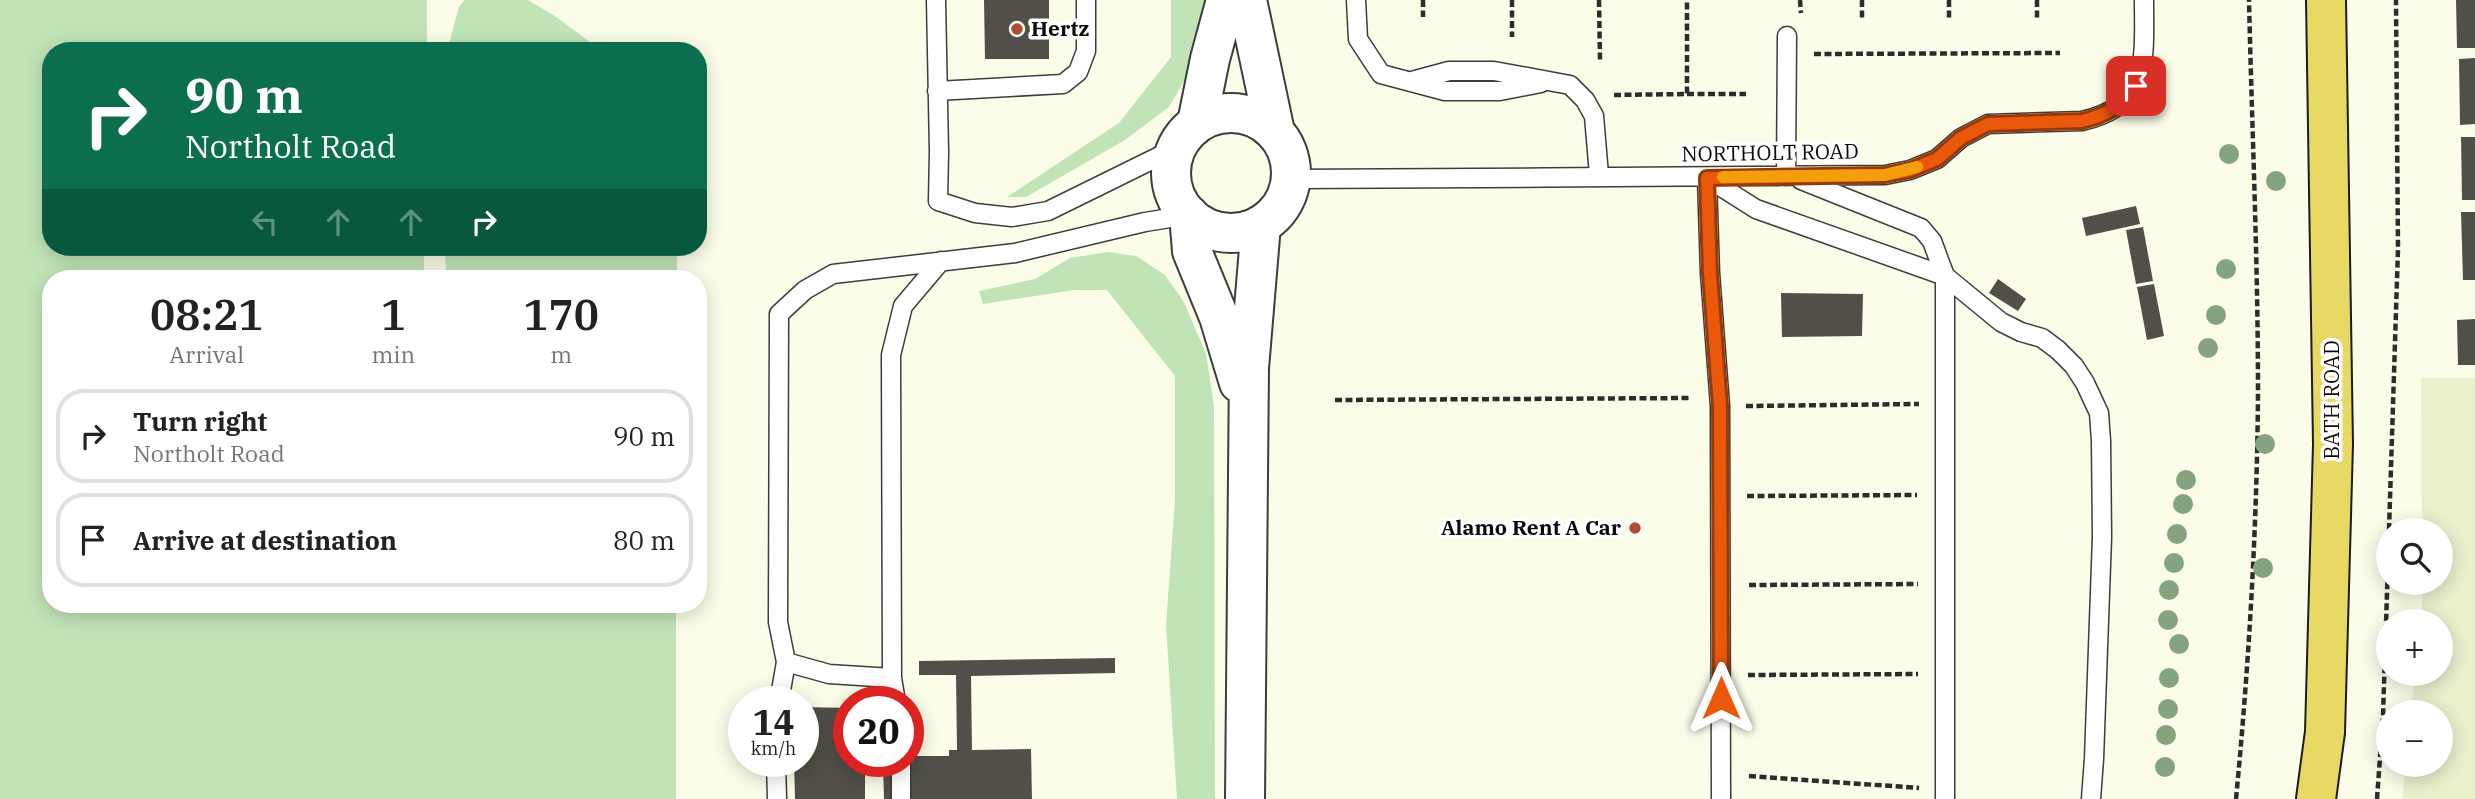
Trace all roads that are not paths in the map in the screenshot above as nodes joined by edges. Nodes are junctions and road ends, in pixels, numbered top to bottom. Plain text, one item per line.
1 (936, 0) edge
2 (1086, 0) edge
3 (1226, 0) edge
4 (1247, 0) edge
5 (1356, 0) edge
6 (2144, 0) edge
7 (2326, 0) edge
8 (1794, 30) road end
9 (937, 91) junction
10 (1275, 132) junction
11 (1187, 136) junction
12 (1599, 176) junction
13 (1789, 176) junction
14 (1291, 178) junction
15 (1707, 178) junction
16 (1189, 215) junction
17 (1261, 225) junction
18 (941, 261) junction
19 (1945, 275) junction
20 (1247, 432) junction
21 (786, 662) junction
22 (892, 678) junction
23 (782, 686) edge
24 (893, 686) edge
25 (776, 777) edge
26 (901, 777) edge
27 (1945, 794) edge
28 (777, 799) edge
29 (901, 799) edge
30 (1245, 799) edge
31 (1721, 799) edge
32 (2091, 799) edge
33 (2316, 799) edge

1 - 9 lane
2 - 9 lane
3 - 11 street
4 - 10 street
5 - 12 lane
6 - 13 lane, NORTHOLT ROAD
7 - 33 highway, BATH ROAD
8 - 13 lane
9 - 11 lane
10 - 11 street
10 - 14 street
11 - 16 street
12 - 14 lane, NORTHOLT ROAD
12 - 15 lane, NORTHOLT ROAD
13 - 15 lane, NORTHOLT ROAD
13 - 19 lane
14 - 17 street
15 - 19 lane
15 - 31 lane
16 - 17 street
16 - 18 lane
16 - 20 street
17 - 20 street
18 - 21 lane
18 - 22 lane
19 - 27 lane
19 - 32 lane
20 - 30 street
21 - 22 lane
21 - 23 lane
22 - 24 lane
25 - 28 lane
26 - 29 lane

